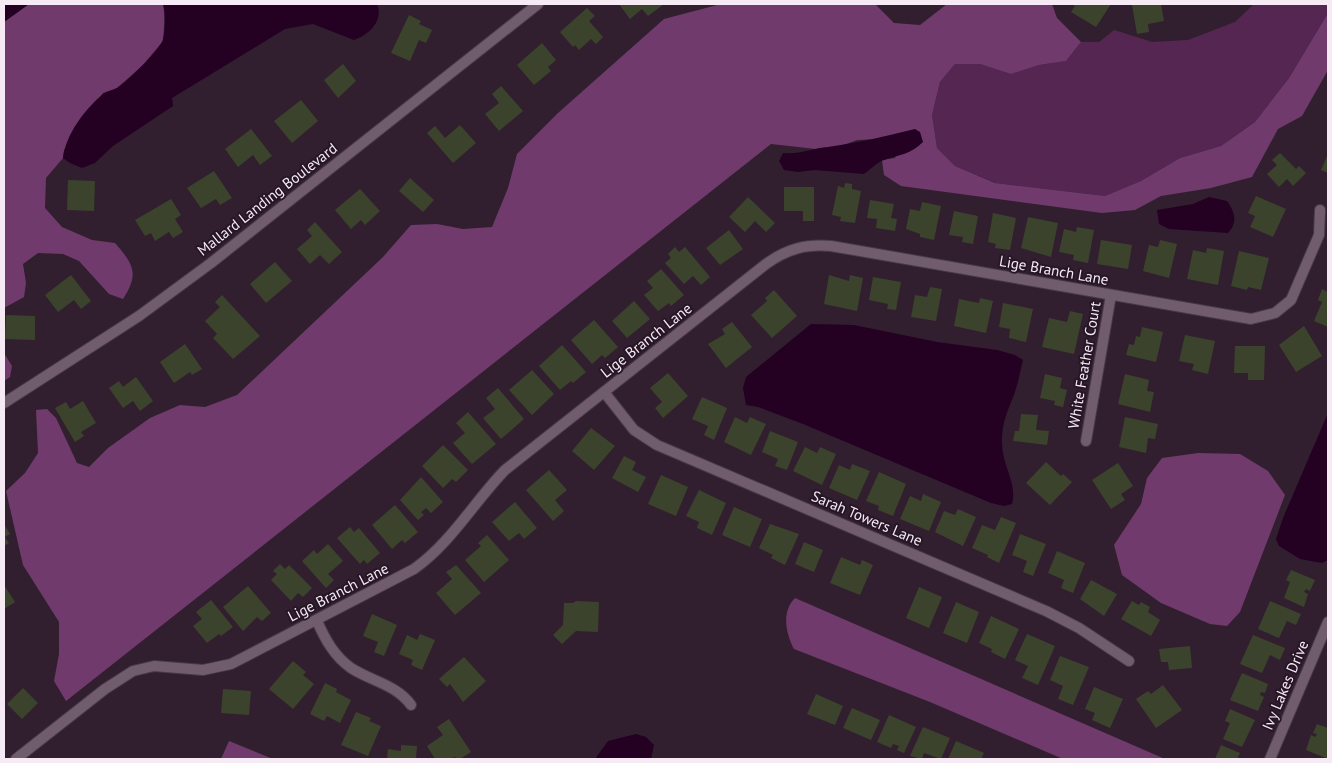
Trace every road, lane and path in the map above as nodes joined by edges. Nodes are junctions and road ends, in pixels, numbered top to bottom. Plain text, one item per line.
1 (538, 4) edge
2 (1320, 210) dead end
3 (1111, 295) junction
4 (604, 392) junction
5 (4, 402) edge
6 (1086, 441) dead end
7 (317, 620) junction
8 (1328, 622) edge
9 (1129, 661) dead end
10 (411, 705) dead end
11 (16, 759) edge
12 (1270, 759) edge

1 - 5 street, Mallard Landing Boulevard
2 - 3 street, Lige Branch Lane
3 - 4 street, Lige Branch Lane
3 - 6 street, White Feather Court
4 - 7 street, Lige Branch Lane
4 - 9 street, Sarah Towers Lane
7 - 10 street
7 - 11 street, Lige Branch Lane
8 - 12 street, Ivy Lakes Drive

